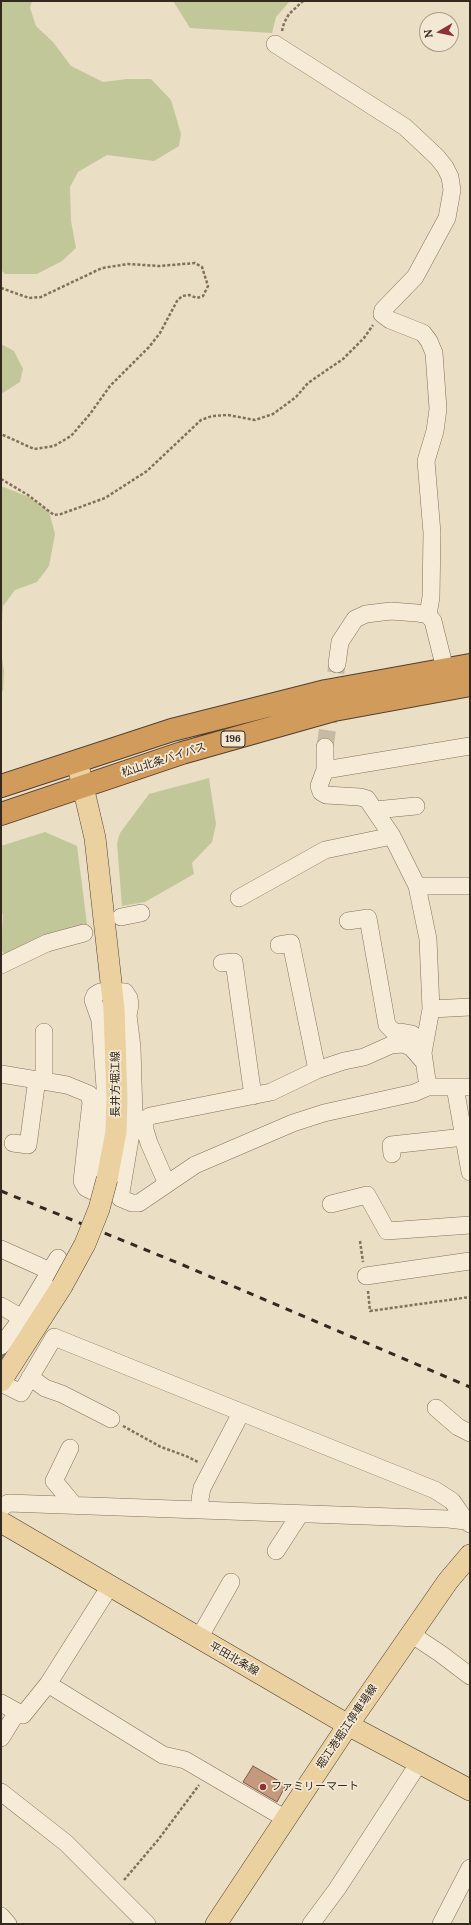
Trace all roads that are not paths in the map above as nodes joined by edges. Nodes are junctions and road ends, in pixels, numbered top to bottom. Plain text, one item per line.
1 (280, 47) road end
2 (428, 615) junction
3 (337, 664) tunnel mouth
4 (470, 665) edge
5 (445, 669) junction
6 (470, 685) edge
7 (470, 746) edge
8 (325, 747) tunnel mouth
9 (77, 761) junction
10 (325, 770) junction
11 (1, 786) edge
12 (84, 786) junction
13 (416, 806) dead end
14 (375, 810) junction
15 (1, 814) edge
16 (392, 836) junction
17 (417, 886) junction
18 (470, 886) edge
19 (239, 897) dead end
20 (141, 913) dead end
21 (121, 917) dead end
22 (348, 921) dead end
23 (84, 933) dead end
24 (279, 945) dead end
25 (222, 963) dead end
26 (1, 965) edge
27 (112, 991) junction
28 (470, 1007) edge
29 (431, 1009) junction
30 (44, 1032) dead end
31 (424, 1054) junction
32 (317, 1070) junction
33 (1, 1074) edge
34 (40, 1079) junction
35 (428, 1087) junction
36 (463, 1087) edge
37 (253, 1096) junction
38 (464, 1137) junction
39 (13, 1143) dead end
40 (392, 1154) dead end
41 (470, 1172) edge
42 (167, 1184) junction
43 (100, 1185) junction
44 (120, 1198) junction
45 (331, 1204) dead end
46 (470, 1225) edge
47 (1, 1249) edge
48 (470, 1261) edge
49 (56, 1272) junction
50 (366, 1276) road end
51 (1, 1306) edge
52 (22, 1318) junction
53 (1, 1346) edge
54 (30, 1377) junction
55 (1, 1382) edge
56 (436, 1408) dead end
57 (241, 1413) junction
58 (111, 1419) road end
59 (470, 1433) edge
60 (70, 1448) dead end
61 (75, 1506) junction
62 (1, 1508) edge
63 (201, 1510) junction
64 (300, 1514) junction
65 (1, 1522) edge
66 (468, 1522) edge
67 (276, 1551) dead end
68 (470, 1555) edge
69 (231, 1582) dead end
70 (110, 1586) junction
71 (411, 1634) junction
72 (199, 1638) junction
73 (470, 1676) edge
74 (48, 1684) junction
75 (1, 1703) edge
76 (17, 1712) junction
77 (348, 1725) junction
78 (1, 1738) edge
79 (419, 1763) junction
80 (470, 1790) edge
81 (1, 1792) edge
82 (286, 1819) junction
83 (470, 1868) edge
84 (1, 1916) edge
85 (8, 1924) edge
86 (148, 1924) edge
87 (216, 1924) edge
88 (311, 1924) edge
89 (441, 1924) edge

1 - 2 street
2 - 3 street
2 - 5 street
4 - 5 highway, 196
5 - 9 highway, 196
6 - 12 highway, 松山北条バイパス / 196
7 - 10 street
8 - 10 street
9 - 11 highway, 196
9 - 12 main road, 長井方堀江線
10 - 14 street
12 - 15 highway, 松山北条バイパス / 196
12 - 27 main road, 長井方堀江線
13 - 14 street
14 - 16 street
16 - 17 street
16 - 19 street
17 - 18 street
17 - 29 street
20 - 21 street
22 - 31 street
23 - 26 street
24 - 32 street
25 - 37 street
27 - 43 main road, 長井方堀江線
27 - 44 street
28 - 29 street
29 - 31 street
30 - 34 street
31 - 32 street
31 - 35 street
32 - 37 street
33 - 34 street
34 - 39 street
34 - 43 street
35 - 36 street
35 - 42 street
36 - 38 street
37 - 42 street
38 - 40 street
38 - 41 street
42 - 44 street
43 - 44 street
43 - 49 main road, 長井方堀江線, bridge
45 - 46 street
47 - 49 street
48 - 50 street
49 - 52 street
49 - 55 main road, 長井方堀江線
51 - 52 street
52 - 53 street
54 - 55 street
54 - 57 street
54 - 58 street
56 - 59 street
57 - 63 street
57 - 66 street
60 - 61 street
61 - 62 street
61 - 63 street
63 - 64 street
64 - 66 street
64 - 67 street
65 - 70 main road, 平田北条線
68 - 71 main road, 堀江港堀江停車場線
69 - 72 street
70 - 72 main road, 平田北条線
70 - 74 street
71 - 73 street
71 - 77 main road, 堀江港堀江停車場線
72 - 77 main road, 平田北条線
74 - 76 street
74 - 82 street
75 - 76 street
76 - 78 street
77 - 79 main road, 平田北条線
77 - 82 main road, 堀江港堀江停車場線
79 - 80 main road, 平田北条線
79 - 88 street
81 - 86 street
82 - 87 main road, 堀江港堀江停車場線
83 - 89 street
84 - 85 street

